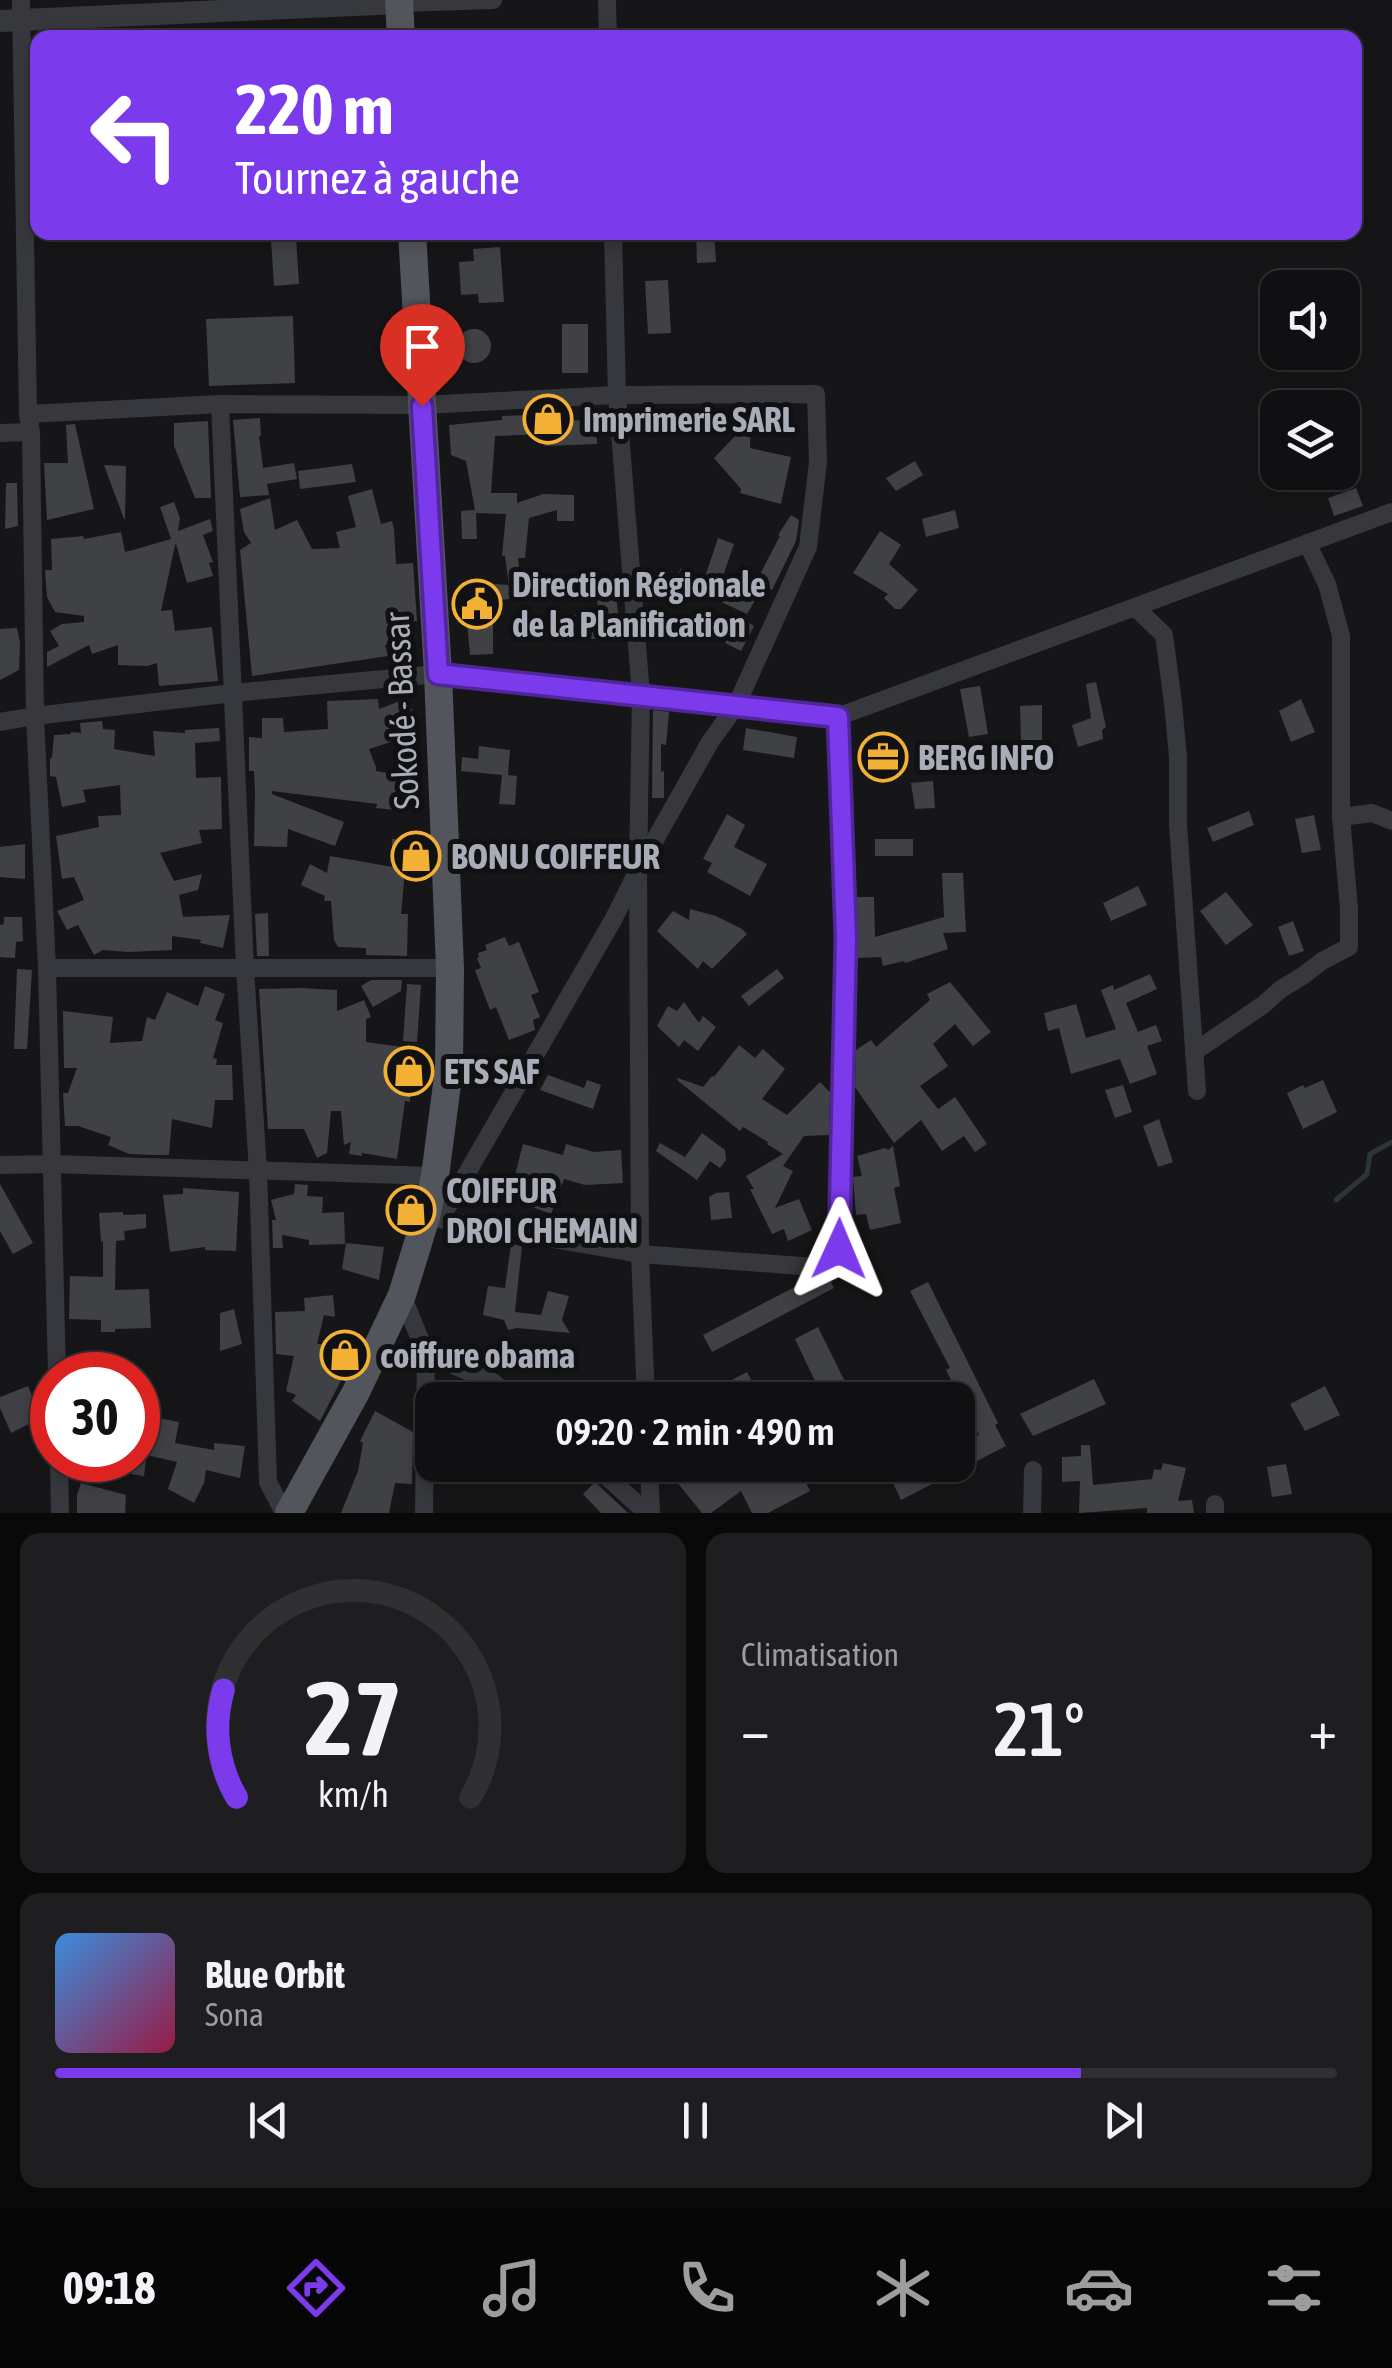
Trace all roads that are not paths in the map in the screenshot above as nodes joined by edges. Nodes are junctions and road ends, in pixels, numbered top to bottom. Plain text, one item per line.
1 (493, 0) edge
2 (607, 0) edge
3 (399, 2) edge
4 (14, 14) edge
5 (401, 30) edge
6 (608, 30) edge
7 (412, 240) edge
8 (613, 240) edge
9 (617, 395) junction
10 (220, 404) junction
11 (422, 406) junction
12 (30, 423) junction
13 (0, 433) edge
14 (1392, 512) edge
15 (1308, 544) junction
16 (1134, 608) junction
17 (438, 674) junction
18 (233, 693) junction
19 (641, 695) junction
20 (736, 706) junction
21 (35, 716) junction
22 (838, 717) junction
23 (0, 722) edge
24 (1341, 817) junction
25 (1392, 821) edge
26 (638, 870) junction
27 (47, 968) junction
28 (245, 968) junction
29 (450, 968) junction
30 (1194, 1052) junction
31 (1197, 1091) dead end
32 (52, 1164) junction
33 (0, 1165) edge
34 (258, 1172) junction
35 (435, 1176) junction
36 (433, 1218) junction
37 (640, 1254) junction
38 (402, 1295) junction
39 (56, 1352) edge
40 (426, 1354) junction
41 (494, 1382) edge
42 (645, 1382) edge
43 (1033, 1470) dead end
44 (59, 1482) edge
45 (613, 1482) edge
46 (649, 1482) edge
47 (60, 1513) edge
48 (286, 1513) edge
49 (424, 1513) edge
50 (649, 1513) edge
51 (1032, 1513) edge

1 - 3 street
2 - 6 street
3 - 4 street
3 - 5 main road
4 - 12 street
7 - 11 main road, Sokodé - Bassar
8 - 9 street
9 - 11 street
9 - 19 street
9 - 20 street
10 - 11 street
10 - 12 street
10 - 18 street
11 - 17 main road, Sokodé - Bassar
12 - 13 street
12 - 21 street
14 - 15 street
15 - 16 street
15 - 24 street
16 - 22 street
16 - 30 street
17 - 18 street
17 - 19 street
17 - 29 main road, Sokodé - Bassar
18 - 21 street
18 - 28 street
19 - 20 street
19 - 26 street
20 - 22 street
20 - 26 street
21 - 23 street
21 - 27 street
22 - 37 street
24 - 25 street
24 - 30 street
26 - 36 street
26 - 37 street
27 - 28 street
27 - 32 street
28 - 29 street
28 - 34 street
29 - 35 main road, Sokodé - Bassar
30 - 31 street
32 - 33 street
32 - 34 street
32 - 39 street
34 - 35 street
34 - 48 street
35 - 36 main road, Sokodé - Bassar
36 - 37 street
36 - 38 main road, Sokodé - Bassar
37 - 42 street
38 - 40 street
38 - 48 main road, Sokodé - Bassar
40 - 41 street
40 - 49 street
43 - 51 street
44 - 47 street
45 - 50 street
46 - 50 street

